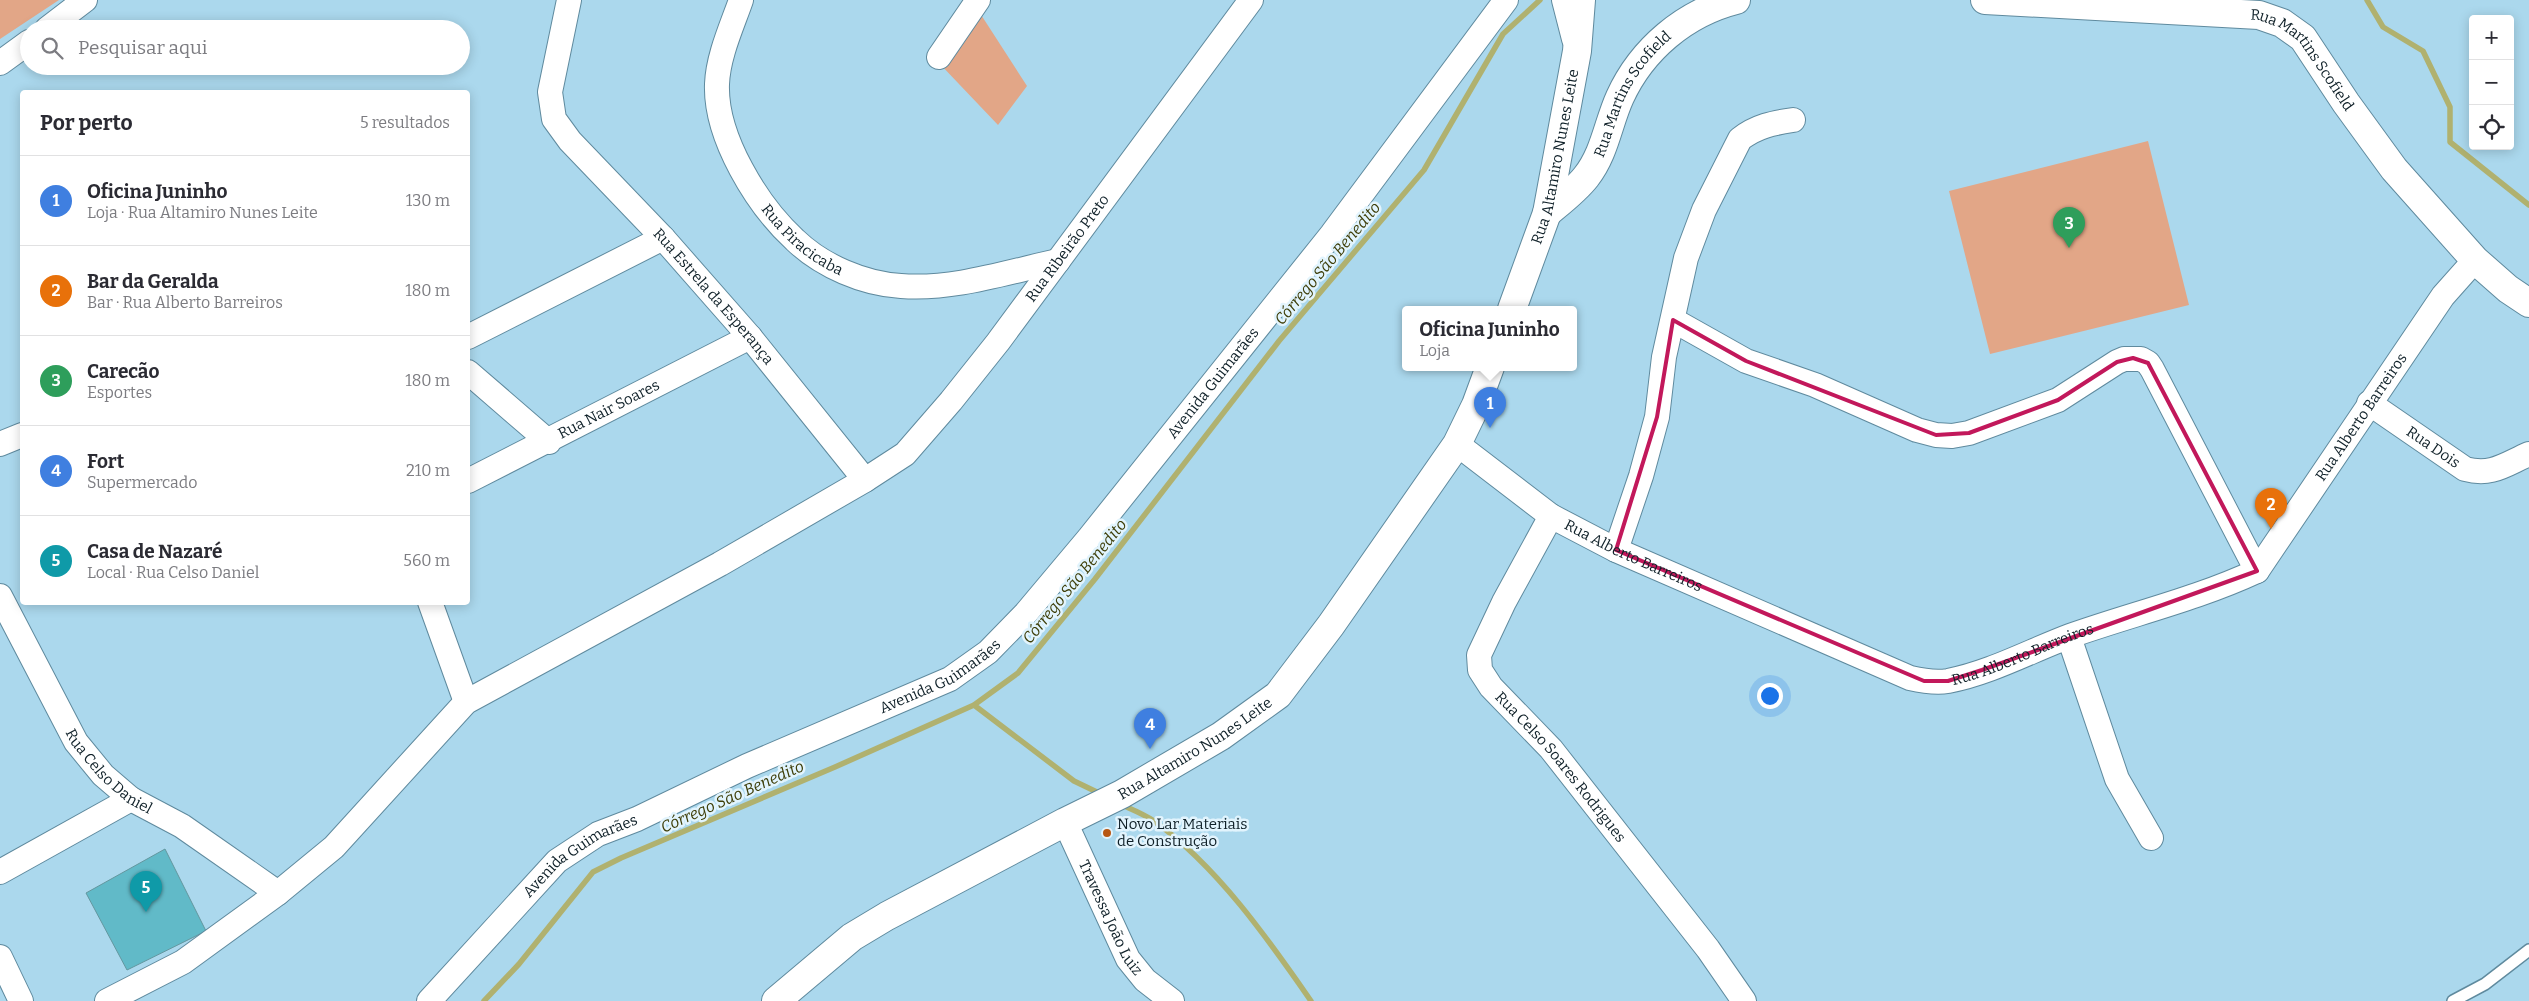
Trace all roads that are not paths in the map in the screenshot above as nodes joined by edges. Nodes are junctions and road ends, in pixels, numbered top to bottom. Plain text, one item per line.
1 (86, 0) edge
2 (569, 0) edge
3 (741, 0) edge
4 (978, 0) edge
5 (1251, 0) edge
6 (1506, 0) edge
7 (1564, 0) edge
8 (1736, 0) edge
9 (1985, 0) edge
10 (1576, 11) edge
11 (59, 20) edge
12 (20, 49) edge
13 (939, 57) dead end
14 (0, 63) edge
15 (1793, 120) dead end
16 (1547, 213) junction
17 (663, 238) junction
18 (2475, 260) junction
19 (1058, 261) junction
20 (2529, 303) edge
21 (1513, 306) edge
22 (1673, 320) junction
23 (470, 336) edge
24 (750, 337) junction
25 (1489, 371) edge
26 (470, 374) edge
27 (2369, 403) junction
28 (20, 437) edge
29 (548, 442) junction
30 (0, 444) edge
31 (1457, 444) junction
32 (2529, 454) edge
33 (470, 480) edge
34 (864, 480) junction
35 (1552, 516) junction
36 (1616, 550) junction
37 (2257, 571) junction
38 (0, 596) edge
39 (431, 605) edge
40 (2069, 637) junction
41 (466, 702) junction
42 (131, 799) junction
43 (1065, 822) junction
44 (2151, 838) dead end
45 (0, 872) edge
46 (278, 893) junction
47 (2529, 950) edge
48 (0, 957) edge
49 (21, 1001) edge
50 (108, 1001) edge
51 (429, 1001) edge
52 (776, 1001) edge
53 (1172, 1001) edge
54 (1744, 1001) edge
55 (2453, 1001) edge

1 - 11 street
2 - 17 street, Rua Estrela da Esperança
3 - 19 street, Rua Piracicaba
4 - 13 street
5 - 19 street, Rua Ribeirão Preto
6 - 51 street, Avenida Guimarães
7 - 10 street
8 - 16 main road, Rua Martins Scofield
9 - 18 main road, Rua Martins Scofield
10 - 16 main road, Rua Altamiro Nunes Leite
12 - 14 street
15 - 22 street
16 - 21 main road, Rua Altamiro Nunes Leite
17 - 23 street
17 - 24 street, Rua Estrela da Esperança
18 - 20 main road, Rua Martins Scofield
18 - 27 street, Rua Alberto Barreiros
19 - 34 street, Rua Ribeirão Preto
22 - 36 street
22 - 37 street
24 - 29 street, Rua Nair Soares
24 - 34 street, Rua Estrela da Esperança
25 - 31 main road, Rua Altamiro Nunes Leite
26 - 29 street
27 - 32 street, Rua Dois
27 - 37 street, Rua Alberto Barreiros
28 - 30 street
29 - 33 street, Rua Nair Soares
31 - 35 street, Rua Alberto Barreiros
31 - 43 main road, Rua Altamiro Nunes Leite
34 - 41 street, Rua Ribeirão Preto
35 - 36 street, Rua Alberto Barreiros
35 - 54 street, Rua Celso Soares Rodrigues
36 - 40 street, Rua Alberto Barreiros
37 - 40 street, Rua Alberto Barreiros
38 - 42 street, Rua Celso Daniel
39 - 41 street
40 - 44 street
41 - 46 street, Rua Ribeirão Preto
42 - 45 street
42 - 46 street, Rua Celso Daniel
43 - 52 main road, Rua Altamiro Nunes Leite
43 - 53 street, Travessa João Luiz
46 - 50 street, Rua Ribeirão Preto
47 - 55 lane
48 - 49 street

